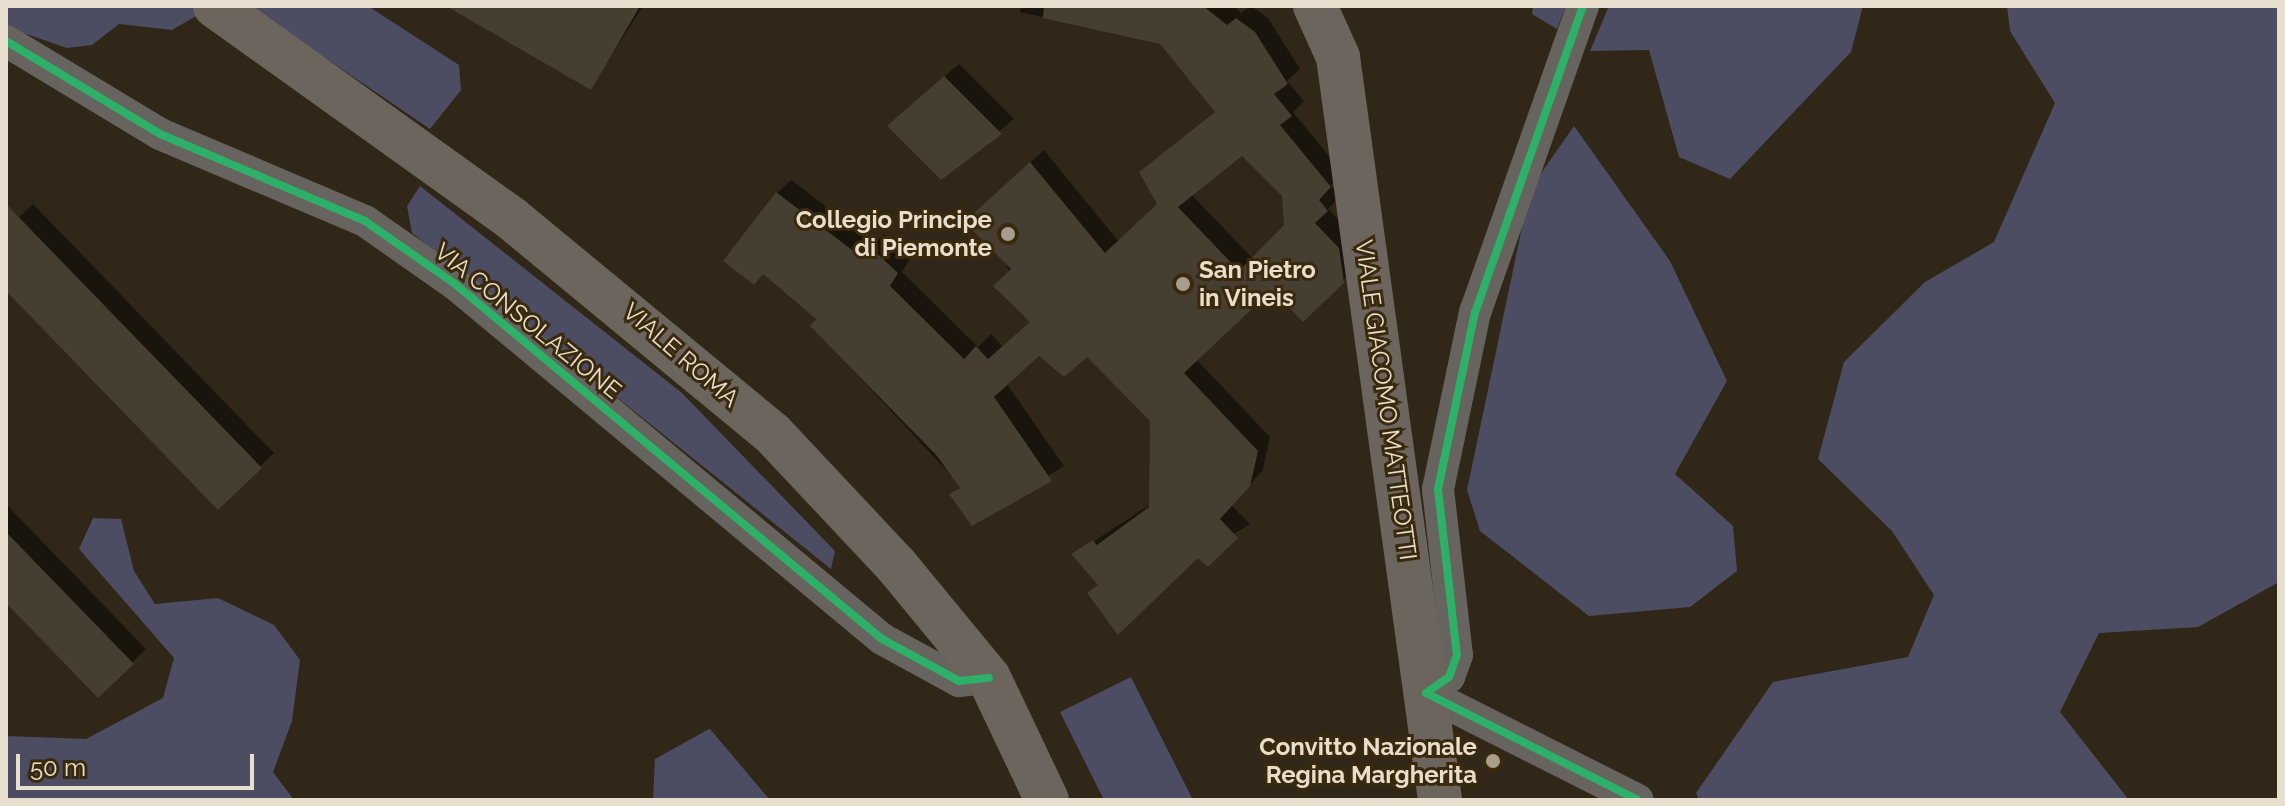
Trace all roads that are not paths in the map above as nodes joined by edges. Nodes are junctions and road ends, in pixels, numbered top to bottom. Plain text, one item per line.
1 (215, 6) edge
2 (1315, 6) edge
3 (1583, 6) edge
4 (6, 41) edge
5 (989, 678) junction
6 (1426, 693) junction
7 (1047, 800) edge
8 (1440, 800) edge
9 (1638, 800) edge

1 - 5 street, VIALE ROMA
2 - 6 street, VIALE GIACOMO MATTEOTTI
3 - 6 street
4 - 5 street, VIA CONSOLAZIONE
5 - 7 street, VIALE ROMA
6 - 8 street, VIALE GIACOMO MATTEOTTI
6 - 9 street

